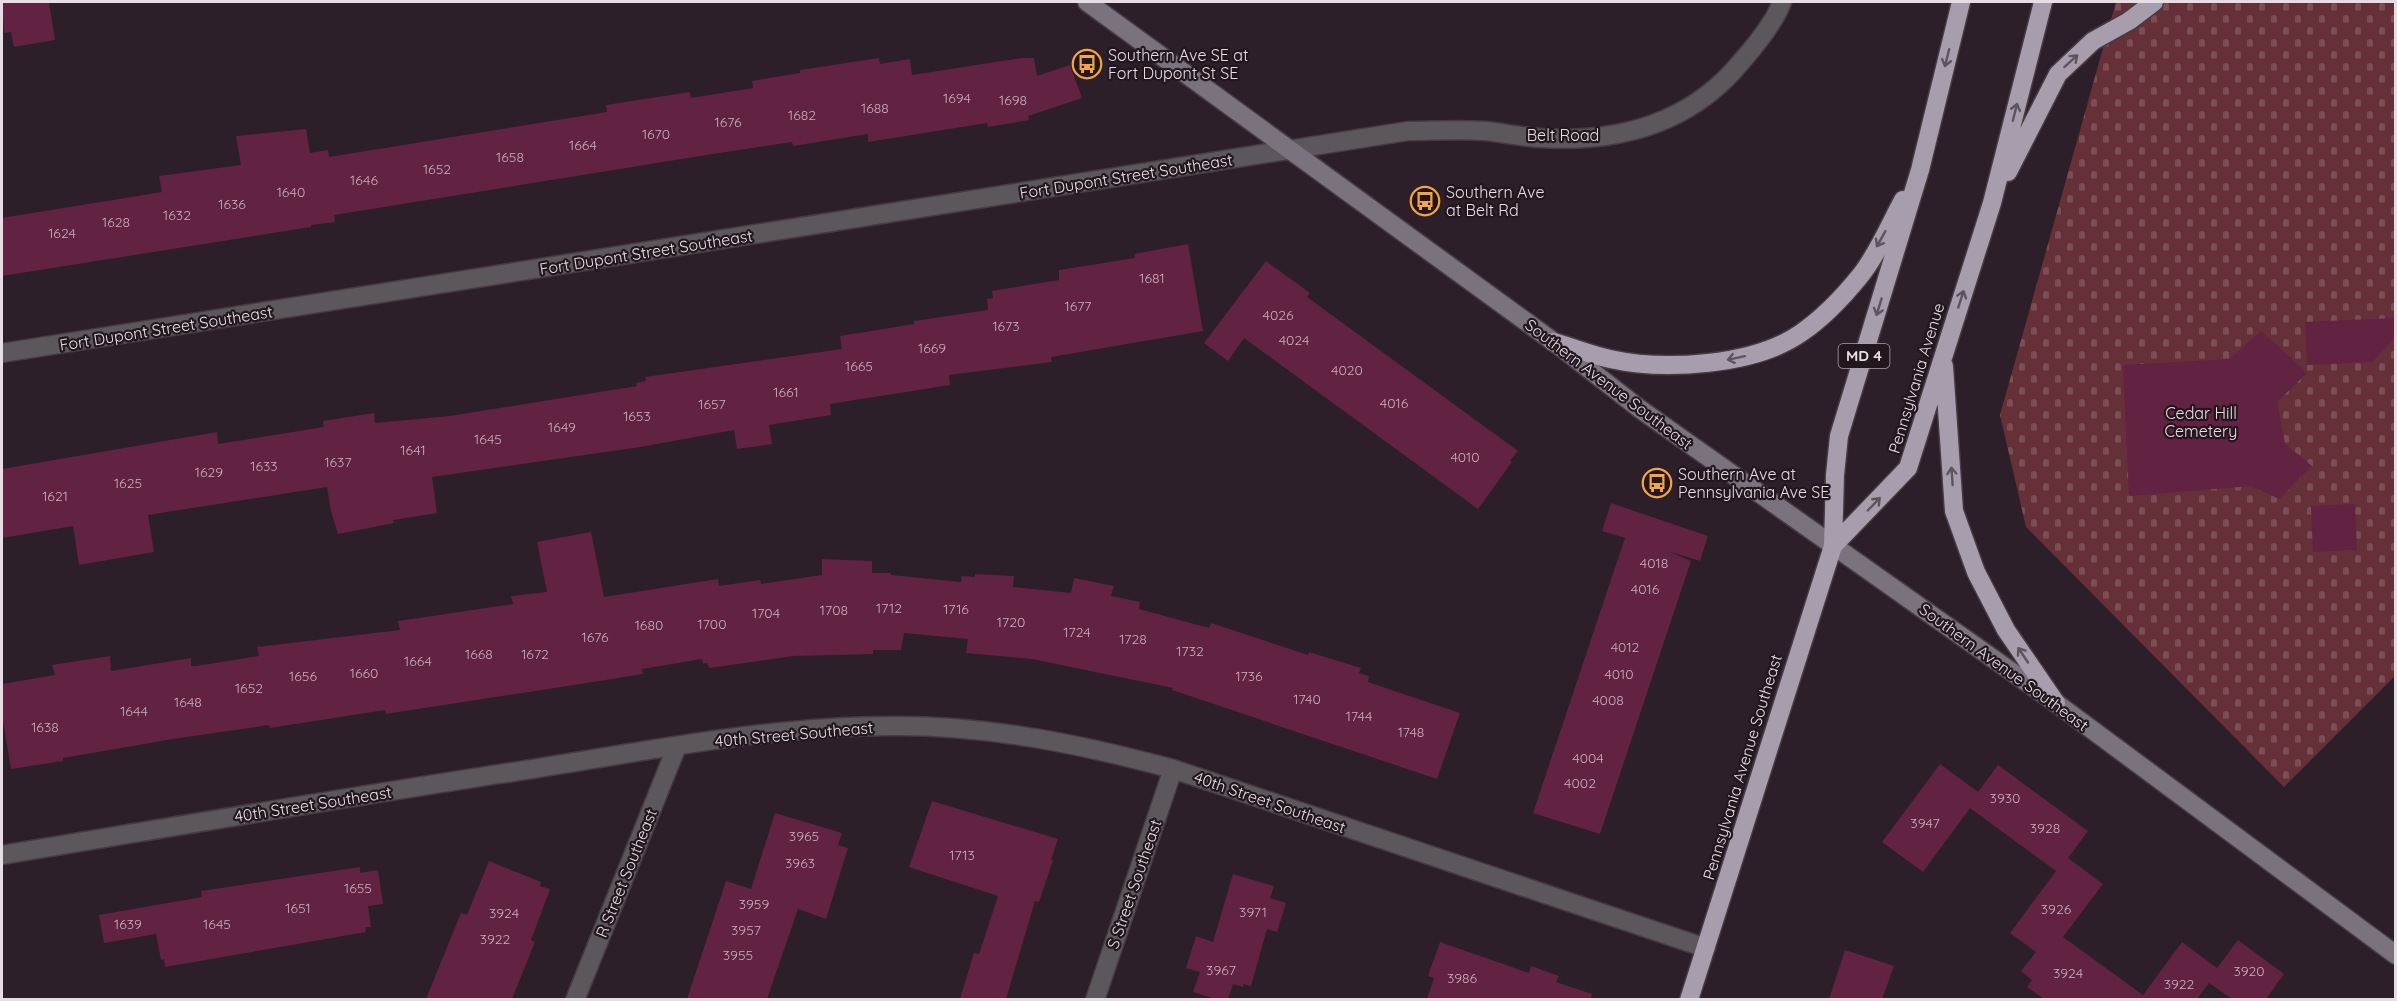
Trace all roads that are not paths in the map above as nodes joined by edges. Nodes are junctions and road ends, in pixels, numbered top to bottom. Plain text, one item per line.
1 (1086, 2) edge
2 (1782, 2) edge
3 (1961, 2) edge
4 (2043, 2) edge
5 (2154, 2) edge
6 (1291, 150) junction
7 (1920, 170) junction
8 (1992, 203) junction
9 (1553, 342) junction
10 (2, 353) edge
11 (1943, 355) junction
12 (1833, 546) junction
13 (2055, 703) junction
14 (677, 746) junction
15 (1173, 769) junction
16 (2, 855) edge
17 (1706, 948) junction
18 (2396, 955) edge
19 (575, 999) edge
20 (1095, 999) edge
21 (1689, 999) edge

1 - 6 main road, Southern Avenue Southeast
2 - 6 street, Belt Road
3 -> 7 highway, MD 4
8 -> 4 highway, Pennsylvania Avenue
8 -> 5 highway
6 - 9 main road, Southern Avenue Southeast
6 - 10 street, Fort Dupont Street Southeast
7 -> 9 highway
7 -> 12 highway, MD 4
11 -> 8 highway, Pennsylvania Avenue
9 - 12 main road, Southern Avenue Southeast
12 -> 11 highway, Pennsylvania Avenue
13 -> 11 highway
12 - 13 main road, Southern Avenue Southeast
12 - 17 highway, Pennsylvania Avenue Southeast
13 - 18 main road, Southern Avenue Southeast
14 - 15 street, 40th Street Southeast
14 - 16 street, 40th Street Southeast
14 - 19 street, R Street Southeast
15 - 17 street, 40th Street Southeast
15 - 20 street, S Street Southeast
17 - 21 highway, Pennsylvania Avenue Southeast

